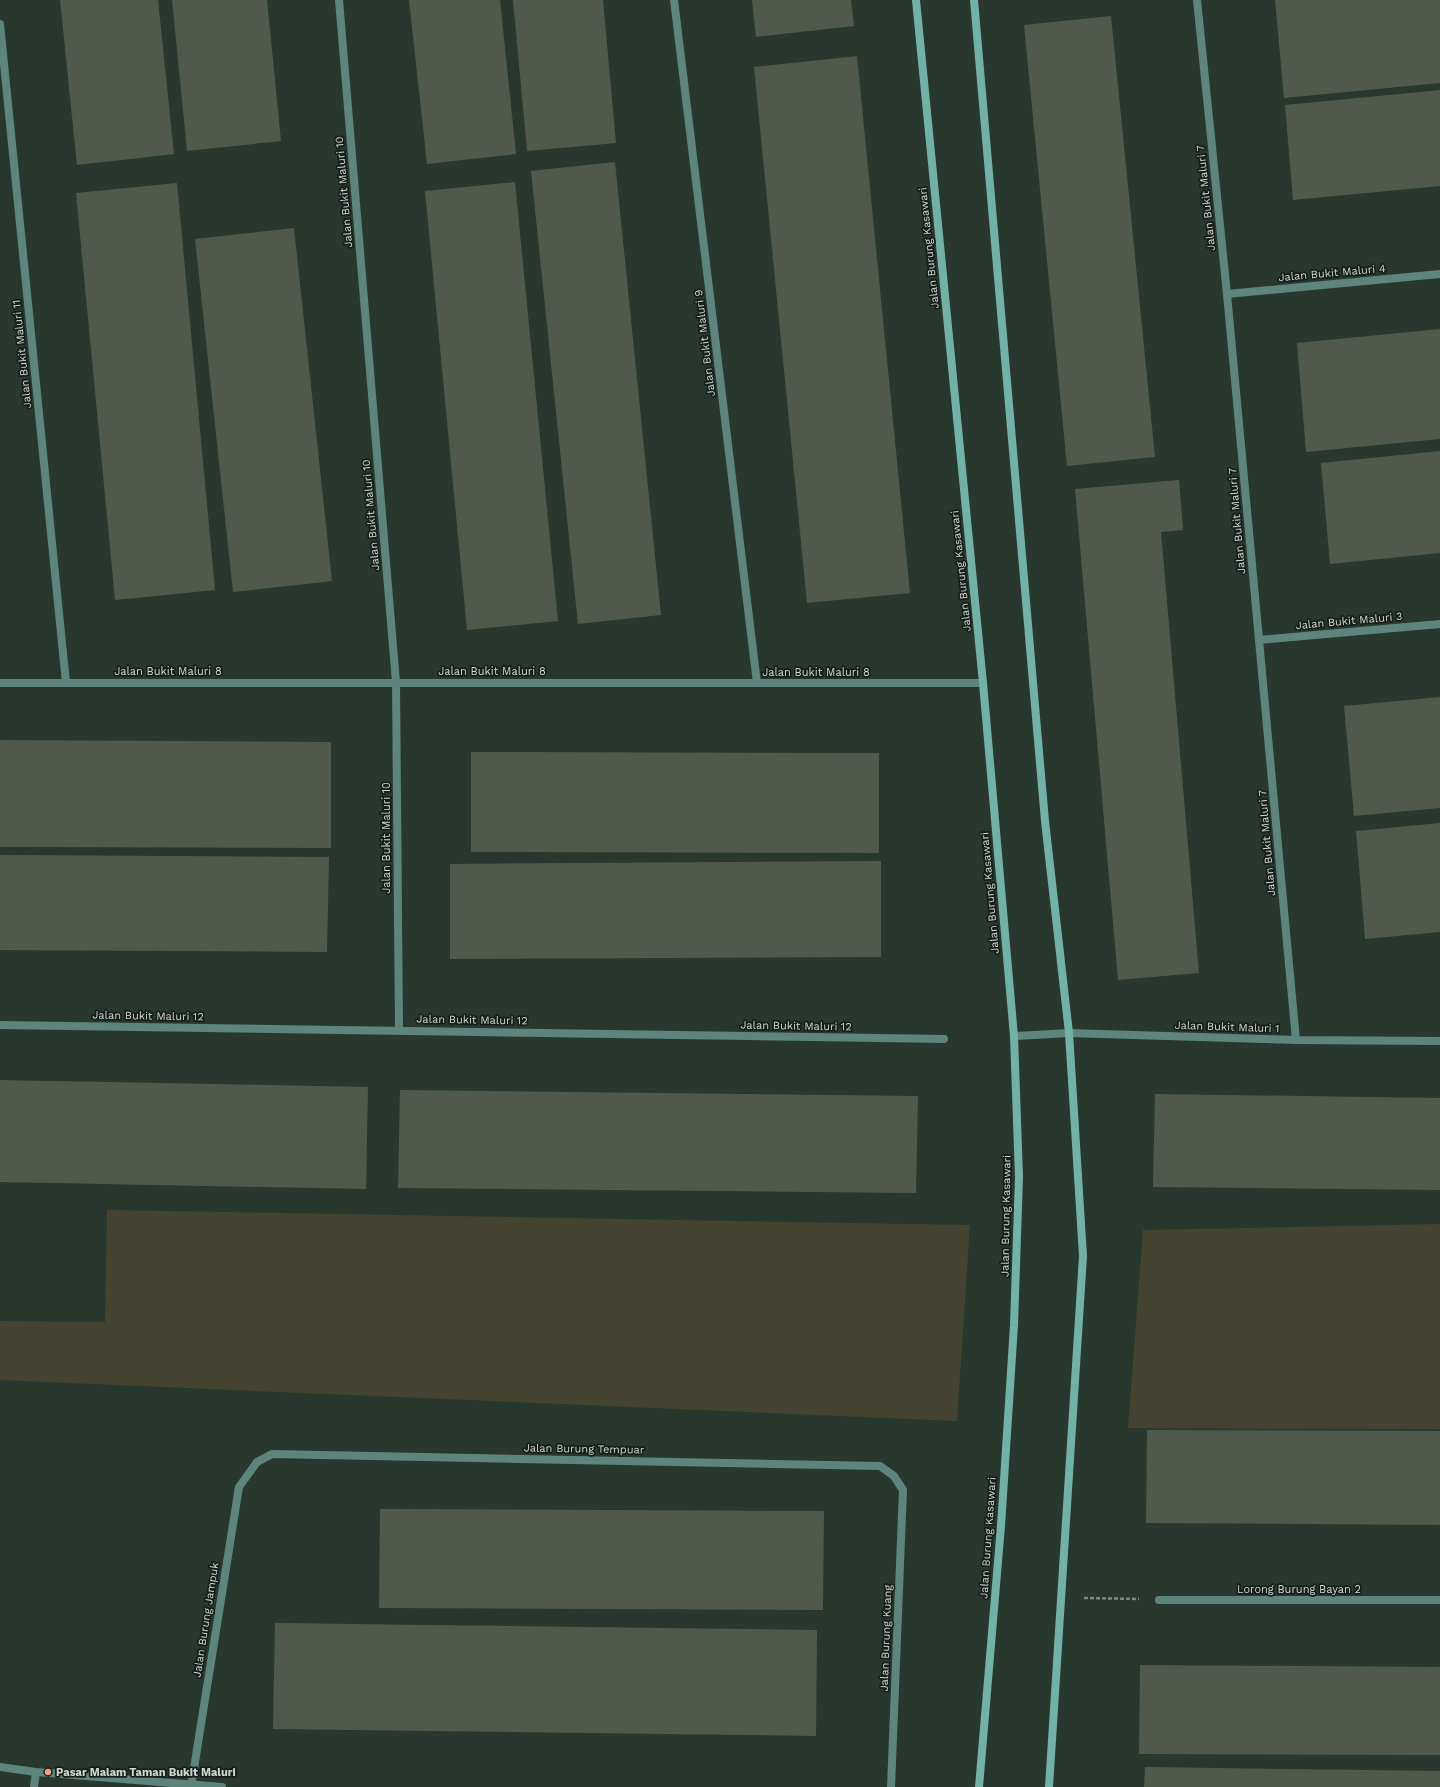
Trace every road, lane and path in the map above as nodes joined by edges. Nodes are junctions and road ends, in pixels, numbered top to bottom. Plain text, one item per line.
1 (339, 0) edge
2 (674, 0) edge
3 (916, 0) edge
4 (974, 0) edge
5 (1197, 0) edge
6 (0, 24) edge
7 (1440, 274) edge
8 (1227, 294) junction
9 (1440, 624) edge
10 (1259, 640) junction
11 (396, 682) junction
12 (0, 683) edge
13 (66, 683) junction
14 (758, 683) junction
15 (983, 683) junction
16 (0, 1025) edge
17 (399, 1030) junction
18 (1069, 1033) junction
19 (1014, 1036) junction
20 (944, 1039) dead end
21 (1296, 1040) junction
22 (1440, 1041) edge
23 (257, 1462) joint
24 (903, 1490) joint
25 (1061, 1598) junction
26 (1116, 1598) dead end
27 (1159, 1600) dead end
28 (1440, 1600) edge
29 (0, 1767) edge
30 (36, 1772) junction
31 (191, 1786) edge
32 (34, 1787) edge
33 (222, 1787) edge
34 (891, 1787) edge
35 (979, 1787) edge
36 (1049, 1787) edge

1 - 11 street, Jalan Bukit Maluri 10
2 - 14 street, Jalan Bukit Maluri 9
3 - 15 street, Jalan Burung Kasawari
4 - 18 street
5 - 8 street, Jalan Bukit Maluri 7
6 - 13 street, Jalan Bukit Maluri 11
7 - 8 street, Jalan Bukit Maluri 4
8 - 10 street, Jalan Bukit Maluri 7
9 - 10 street, Jalan Bukit Maluri 3
10 - 21 street, Jalan Bukit Maluri 7
11 - 13 street, Jalan Bukit Maluri 8
11 - 14 street, Jalan Bukit Maluri 8
11 - 17 street, Jalan Bukit Maluri 10
12 - 13 street, Jalan Bukit Maluri 8
14 - 15 street, Jalan Bukit Maluri 8
15 - 19 street, Jalan Burung Kasawari
16 - 17 street, Jalan Bukit Maluri 12
17 - 20 street, Jalan Bukit Maluri 12
18 - 19 street, Jalan Bukit Maluri 1
18 - 21 street, Jalan Bukit Maluri 1
18 - 25 street
19 - 35 street, Jalan Burung Kasawari
21 - 22 street, Jalan Bukit Maluri 1
23 - 24 street, Jalan Burung Tempuar
23 - 31 street, Jalan Burung Jampuk
24 - 34 street, Jalan Burung Kuang
25 - 26 path
25 - 36 street
27 - 28 street, Lorong Burung Bayan 2
29 - 30 street
30 - 31 street
30 - 32 street
31 - 33 street

